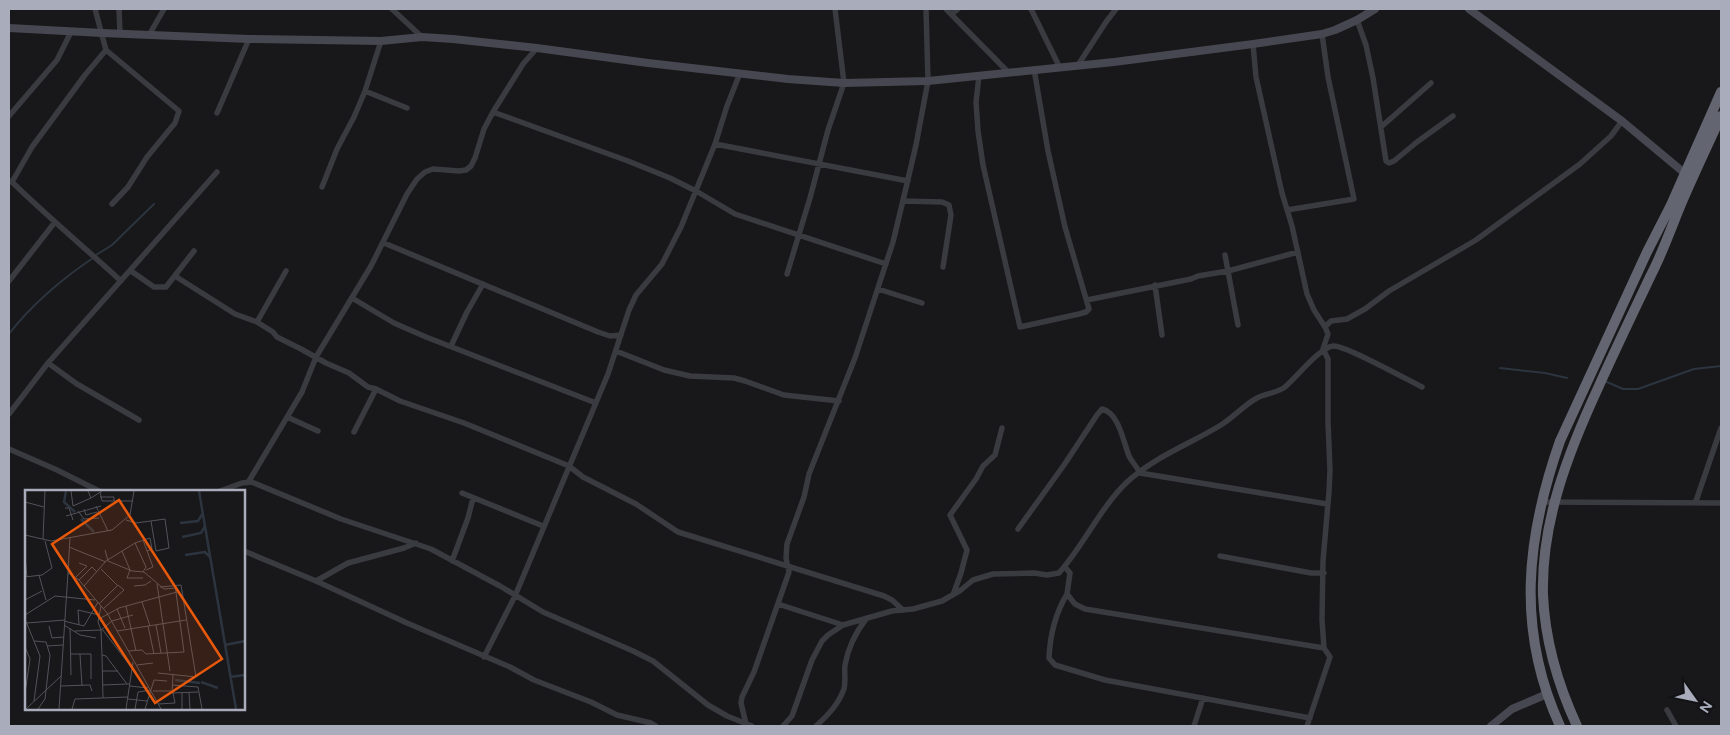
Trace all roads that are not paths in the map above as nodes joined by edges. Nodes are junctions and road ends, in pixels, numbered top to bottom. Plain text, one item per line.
1 (95, 9) edge
2 (119, 9) edge
3 (164, 9) edge
4 (392, 9) edge
5 (835, 9) edge
6 (926, 9) edge
7 (946, 9) edge
8 (958, 9) edge
9 (1031, 9) edge
10 (1116, 9) edge
11 (1375, 9) edge
12 (1469, 9) edge
13 (952, 14) junction
14 (1357, 20) junction
15 (9, 28) edge
16 (71, 32) junction
17 (102, 34) junction
18 (120, 34) junction
19 (1322, 34) junction
20 (149, 35) junction
21 (422, 37) junction
22 (249, 39) junction
23 (381, 41) junction
24 (1253, 44) junction
25 (537, 48) junction
26 (106, 50) junction
27 (1078, 65) junction
28 (1059, 66) junction
29 (1034, 69) junction
30 (1009, 72) junction
31 (740, 73) junction
32 (979, 76) junction
33 (928, 81) junction
34 (844, 83) junction
35 (1431, 83) dead end
36 (366, 91) junction
37 (1721, 92) edge
38 (407, 108) dead end
39 (493, 112) junction
40 (217, 113) dead end
41 (9, 116) edge
42 (1453, 116) dead end
43 (1721, 116) edge
44 (1622, 121) junction
45 (1381, 127) junction
46 (715, 144) junction
47 (819, 163) junction
48 (217, 172) dead end
49 (1689, 176) junction
50 (908, 181) junction
51 (10, 182) edge
52 (322, 187) dead end
53 (696, 191) junction
54 (903, 202) junction
55 (112, 204) dead end
56 (1287, 210) junction
57 (55, 222) junction
58 (799, 234) junction
59 (384, 243) junction
60 (194, 251) dead end
61 (1298, 252) junction
62 (1225, 255) dead end
63 (886, 264) junction
64 (943, 267) dead end
65 (131, 271) junction
66 (286, 271) dead end
67 (1228, 271) junction
68 (787, 274) dead end
69 (175, 276) junction
70 (121, 280) junction
71 (9, 281) edge
72 (483, 284) junction
73 (1155, 285) junction
74 (878, 289) junction
75 (352, 298) junction
76 (1087, 300) junction
77 (922, 303) dead end
78 (257, 322) junction
79 (1238, 324) dead end
80 (1325, 326) junction
81 (621, 335) junction
82 (1162, 335) dead end
83 (451, 346) junction
84 (1323, 349) junction
85 (616, 351) junction
86 (316, 357) junction
87 (48, 364) junction
88 (1422, 387) dead end
89 (376, 389) junction
90 (839, 401) junction
91 (596, 403) junction
92 (9, 414) edge
93 (287, 417) junction
94 (140, 420) dead end
95 (1002, 428) dead end
96 (1721, 428) edge
97 (318, 431) dead end
98 (354, 432) dead end
99 (9, 449) edge
100 (569, 466) junction
101 (1140, 473) junction
102 (254, 482) junction
103 (97, 490) edge
104 (223, 490) edge
105 (462, 493) dead end
106 (473, 498) junction
107 (1696, 501) junction
108 (1541, 502) junction
109 (1555, 502) junction
110 (1721, 502) edge
111 (1327, 504) junction
112 (543, 526) junction
113 (1018, 529) dead end
114 (416, 543) junction
115 (245, 551) edge
116 (1220, 556) dead end
117 (452, 561) junction
118 (789, 567) junction
119 (1064, 567) junction
120 (1324, 573) junction
121 (316, 581) junction
122 (1067, 594) junction
123 (953, 595) junction
124 (515, 596) junction
125 (778, 604) junction
126 (903, 610) junction
127 (866, 619) junction
128 (843, 625) junction
129 (1324, 648) junction
130 (484, 657) junction
131 (1548, 694) junction
132 (1203, 698) junction
133 (1667, 710) dead end
134 (1310, 718) junction
135 (749, 725) edge
136 (656, 726) edge
137 (783, 726) edge
138 (816, 726) edge
139 (1194, 726) edge
140 (1308, 726) edge
141 (1491, 726) edge
142 (1560, 726) edge
143 (1577, 726) edge
144 (1676, 726) edge

1 - 17 street
2 - 18 street
3 - 20 street
4 - 21 street
5 - 34 street
6 - 33 street
7 - 13 street
8 - 13 street
9 - 28 street
10 - 27 street
11 - 14 main road
12 - 44 main road
13 - 30 street
14 - 19 main road
14 - 45 street
15 - 16 main road
16 - 17 main road
16 - 41 street
17 - 18 main road
17 - 26 street
18 - 20 main road
19 - 24 main road
19 - 56 street
20 - 22 main road
21 - 23 main road
21 - 25 main road
22 - 23 main road
22 - 40 street
23 - 36 street
24 - 27 main road
24 - 56 street
25 - 31 main road
25 - 39 street
26 - 51 street
26 - 55 street
27 - 28 main road
28 - 29 main road
29 - 30 main road
29 - 76 street
30 - 32 main road
31 - 34 main road
31 - 46 street
32 - 33 main road
32 - 76 street
33 - 34 main road
33 - 50 street
34 - 47 street
35 - 45 street
36 - 38 street
36 - 52 street
37 - 49 highway
39 - 53 street
39 - 59 street
42 - 45 street
43 - 49 highway
44 - 49 main road
44 - 80 street
46 - 47 street
46 - 53 street
47 - 50 street
47 - 58 street
48 - 65 street
49 - 108 highway
49 - 109 highway
50 - 54 street
51 - 57 street
53 - 58 street
53 - 81 street
54 - 63 street
54 - 64 street
56 - 61 street
57 - 70 street
57 - 71 street
58 - 63 street
58 - 68 street
59 - 72 street
59 - 75 street
60 - 69 street
61 - 67 street
61 - 80 street
62 - 67 street
63 - 74 street
65 - 69 street
65 - 70 street
66 - 78 street
67 - 73 street
67 - 79 street
69 - 78 street
70 - 87 street
72 - 81 street
72 - 83 street
73 - 76 street
73 - 82 street
74 - 77 street
74 - 90 street
75 - 83 street
75 - 86 street
78 - 86 street
80 - 84 street
81 - 85 street
83 - 91 street
84 - 88 street
84 - 101 street
84 - 111 street
85 - 90 street
85 - 91 street
86 - 89 street
86 - 93 street
87 - 92 street
87 - 94 street
89 - 98 street
89 - 100 street
90 - 118 street
91 - 100 street
93 - 97 street
93 - 102 street
95 - 123 street
96 - 107 street
99 - 103 street
100 - 112 street
100 - 118 street
101 - 111 street
101 - 113 street
101 - 119 street
102 - 104 street
102 - 114 street
105 - 106 street
106 - 112 street
106 - 117 street
107 - 109 street
107 - 110 street
108 - 109 street
108 - 131 highway
109 - 143 highway
111 - 120 street
112 - 124 street
114 - 117 street
114 - 121 street
115 - 121 street
116 - 120 street
117 - 124 street
118 - 125 street
118 - 126 street
119 - 122 street
119 - 123 street
120 - 129 street
121 - 130 street
122 - 129 street
122 - 132 street
123 - 126 street
124 - 130 street
124 - 135 street
125 - 128 street
125 - 135 street
126 - 127 street
127 - 128 street
127 - 138 street
128 - 137 street
129 - 134 street
130 - 136 street
131 - 141 main road
131 - 142 highway
132 - 134 street
132 - 139 street
133 - 144 street
134 - 140 street

